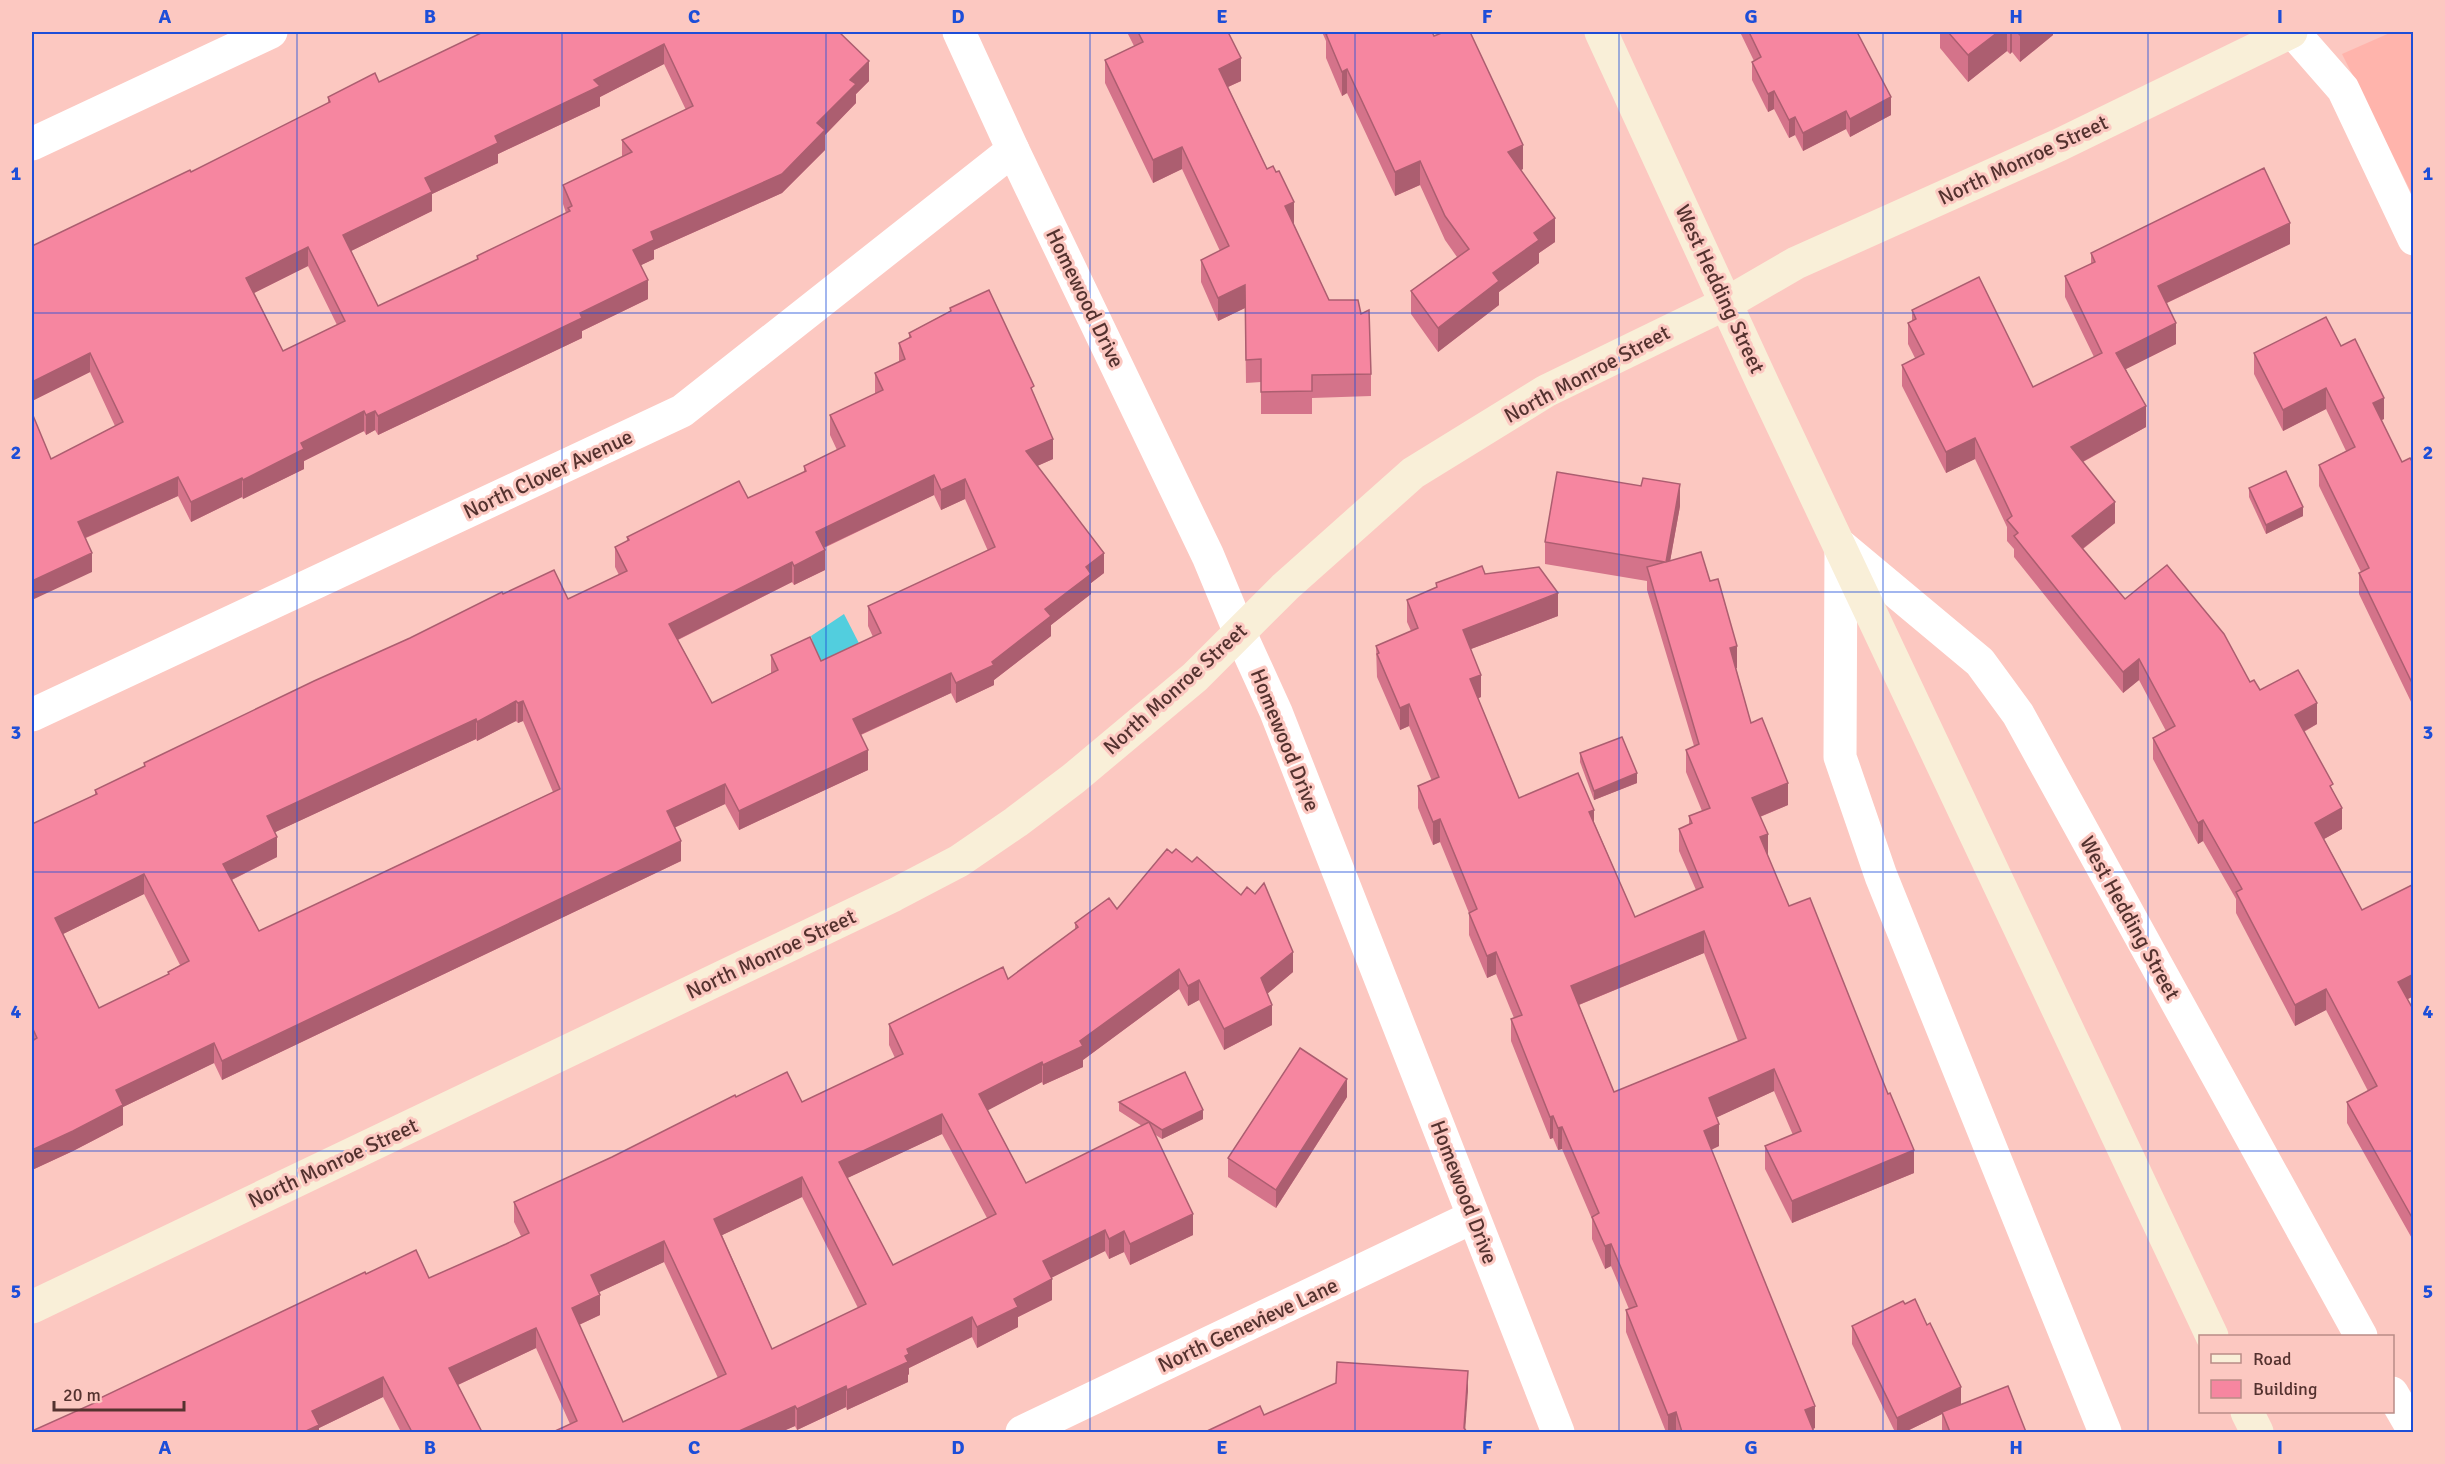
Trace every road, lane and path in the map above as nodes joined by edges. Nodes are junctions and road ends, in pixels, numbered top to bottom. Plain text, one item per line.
1 (271, 32) edge
2 (959, 32) edge
3 (1601, 32) edge
4 (2292, 32) edge
5 (32, 144) edge
6 (1013, 150) junction
7 (2414, 239) edge
8 (1726, 303) junction
9 (1841, 546) junction
10 (1240, 633) junction
11 (32, 715) edge
12 (1473, 1217) junction
13 (32, 1307) edge
14 (2212, 1335) edge
15 (2360, 1335) edge
16 (2394, 1396) edge
17 (2248, 1413) edge
18 (2414, 1431) edge
19 (1022, 1432) edge
20 (1558, 1432) edge
21 (2105, 1432) edge
22 (2257, 1432) edge

1 - 5 street
2 - 6 street, Homewood Drive
3 - 8 main road, West Hedding Street
4 - 7 street
4 - 8 main road, North Monroe Street
6 - 10 street, Homewood Drive
6 - 11 street, North Clover Avenue
8 - 9 main road, West Hedding Street
8 - 10 main road, North Monroe Street
9 - 14 main road, West Hedding Street
9 - 15 street, West Hedding Street
9 - 21 street, West Hedding Street
10 - 12 street, Homewood Drive
10 - 13 main road, North Monroe Street
12 - 19 street, North Genevieve Lane
12 - 20 street, Homewood Drive
16 - 18 street
17 - 22 main road

